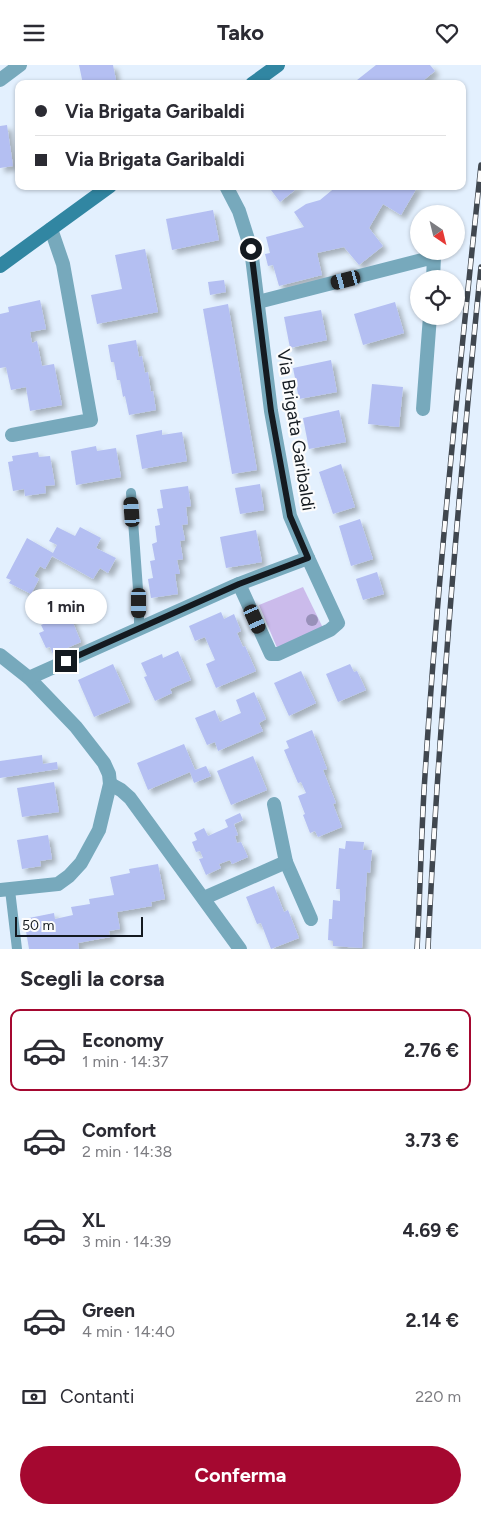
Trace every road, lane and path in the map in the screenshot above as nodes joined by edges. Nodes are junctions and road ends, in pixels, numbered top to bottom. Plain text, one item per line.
1 (20, 65) edge
2 (278, 65) edge
3 (0, 79) edge
4 (257, 80) edge
5 (105, 190) edge
6 (228, 190) edge
7 (51, 229) junction
8 (0, 266) edge
9 (433, 270) edge
10 (258, 303) junction
11 (429, 325) edge
12 (423, 409) dead end
13 (12, 435) dead end
14 (131, 493) dead end
15 (308, 558) junction
16 (239, 584) junction
17 (139, 629) junction
18 (0, 655) edge
19 (29, 678) junction
20 (110, 784) junction
21 (274, 804) dead end
22 (286, 862) junction
23 (5, 890) edge
24 (204, 898) junction
25 (311, 919) dead end
26 (17, 949) edge
27 (240, 949) edge

1 - 3 street
2 - 4 main road
5 - 7 main road
6 - 10 street, Via Brigata Garibaldi
7 - 8 main road
7 - 13 street
9 - 10 street
10 - 15 street, Via Brigata Garibaldi
11 - 12 street
14 - 17 lane
15 - 16 street
15 - 16 street, Via Brigata Garibaldi
16 - 17 street
17 - 19 street
18 - 19 street
19 - 20 street
20 - 23 street
20 - 24 street
21 - 22 street
22 - 24 street
22 - 25 street
23 - 26 lane
24 - 27 street

